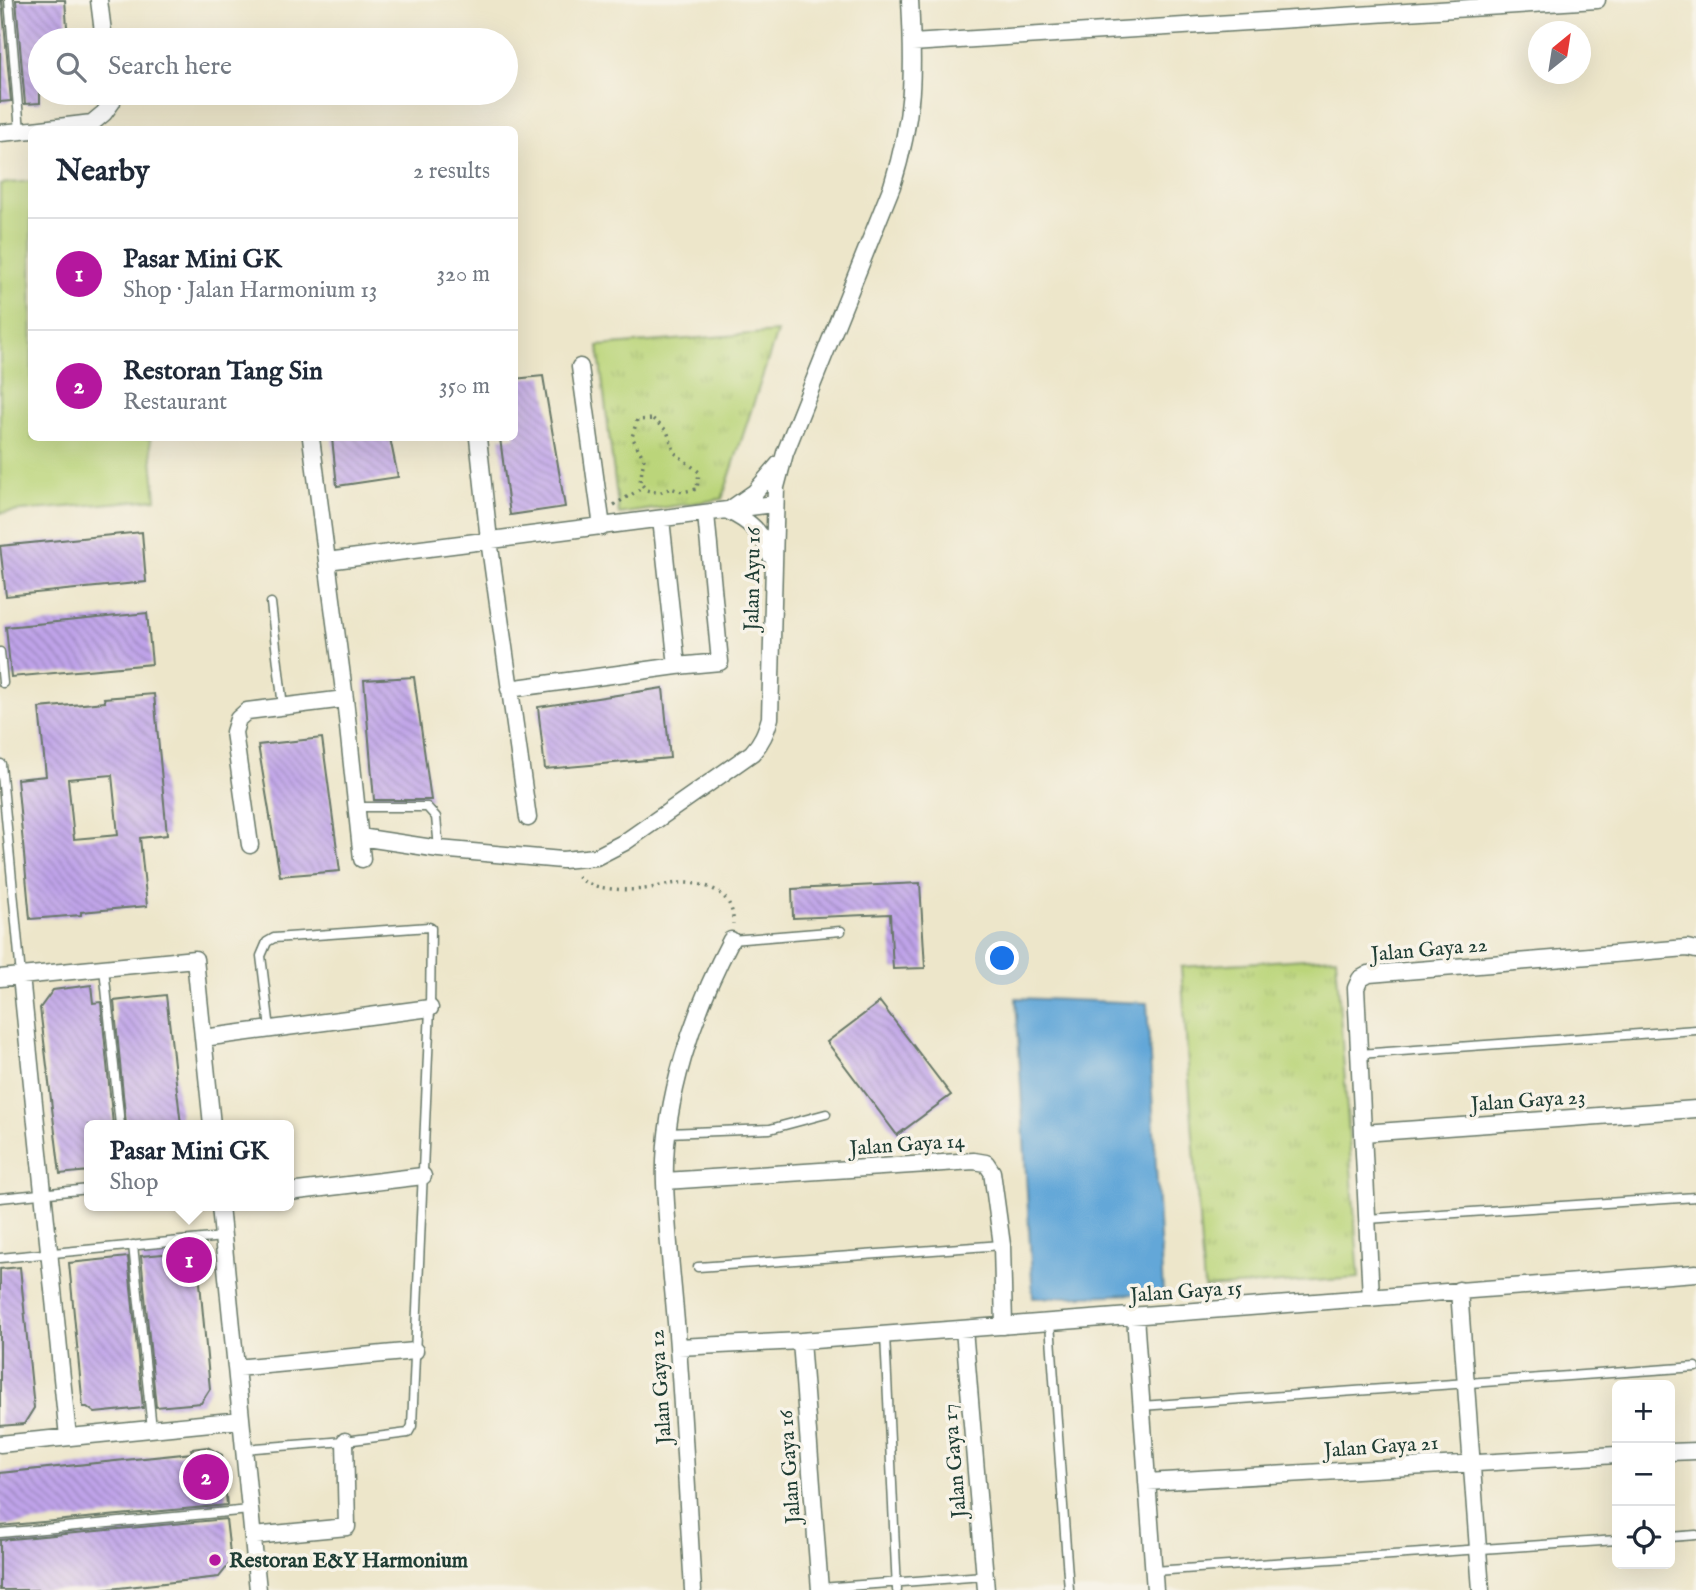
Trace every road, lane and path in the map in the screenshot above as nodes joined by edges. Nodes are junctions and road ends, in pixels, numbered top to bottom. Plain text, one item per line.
1 (9, 0) edge
2 (99, 0) edge
3 (910, 0) edge
4 (1597, 0) edge
5 (1339, 8) edge
6 (102, 28) edge
7 (912, 43) junction
8 (110, 105) edge
9 (65, 126) edge
10 (28, 130) edge
11 (0, 133) edge
12 (580, 367) dead end
13 (311, 441) edge
14 (478, 441) edge
15 (785, 453) junction
16 (644, 487) junction
17 (617, 503) dead end
18 (774, 504) junction
19 (728, 511) junction
20 (706, 514) junction
21 (661, 519) junction
22 (602, 527) junction
23 (489, 540) junction
24 (327, 561) junction
25 (773, 563) junction
26 (271, 603) dead end
27 (0, 652) edge
28 (677, 666) junction
29 (3, 682) dead end
30 (509, 689) junction
31 (345, 699) junction
32 (283, 707) junction
33 (1, 764) edge
34 (357, 807) junction
35 (528, 818) dead end
36 (360, 837) junction
37 (250, 845) dead end
38 (439, 849) junction
39 (362, 859) dead end
40 (572, 860) junction
41 (841, 931) dead end
42 (731, 940) junction
43 (1696, 950) edge
44 (104, 968) junction
45 (21, 976) junction
46 (0, 978) edge
47 (430, 1008) junction
48 (270, 1029) junction
49 (1696, 1030) edge
50 (203, 1038) junction
51 (1359, 1054) junction
52 (1696, 1109) edge
53 (826, 1114) dead end
54 (119, 1120) edge
55 (211, 1120) edge
56 (667, 1133) junction
57 (1363, 1133) junction
58 (423, 1176) junction
59 (665, 1181) junction
60 (84, 1190) edge
61 (294, 1191) edge
62 (43, 1194) junction
63 (1696, 1197) edge
64 (0, 1198) edge
65 (220, 1211) edge
66 (1367, 1219) junction
67 (223, 1237) junction
68 (133, 1245) junction
69 (1002, 1245) junction
70 (49, 1253) junction
71 (0, 1258) edge
72 (698, 1267) dead end
73 (1696, 1273) edge
74 (1459, 1290) junction
75 (1371, 1298) junction
76 (1135, 1316) junction
77 (1050, 1322) junction
78 (1004, 1326) junction
79 (964, 1329) junction
80 (885, 1335) junction
81 (801, 1341) junction
82 (678, 1347) junction
83 (415, 1351) junction
84 (1696, 1367) edge
85 (236, 1368) junction
86 (1466, 1384) junction
87 (1141, 1406) junction
88 (241, 1420) junction
89 (152, 1429) junction
90 (68, 1437) junction
91 (345, 1441) junction
92 (0, 1444) edge
93 (244, 1449) junction
94 (1696, 1451) edge
95 (1675, 1452) edge
96 (1612, 1455) edge
97 (1472, 1462) junction
98 (1147, 1482) junction
99 (250, 1510) junction
100 (0, 1533) edge
101 (1696, 1535) edge
102 (253, 1536) junction
103 (1675, 1537) edge
104 (1612, 1540) edge
105 (1478, 1549) junction
106 (1154, 1571) junction
107 (986, 1583) edge
108 (897, 1586) edge
109 (820, 1589) edge
110 (258, 1590) edge
111 (693, 1590) edge
112 (1069, 1590) edge
113 (1155, 1590) edge
114 (1481, 1590) edge

1 - 10 lane
2 - 6 street
3 - 7 street, Jalan Ayu 16
4 - 5 street
5 - 7 street
7 - 15 street, Jalan Ayu 16
8 - 9 street
10 - 11 street
12 - 22 street
13 - 24 street
14 - 23 street
15 - 18 street, Jalan Ayu 16
15 - 19 street
16 - 16 path
16 - 17 path
18 - 19 street
18 - 25 street, Jalan Ayu 16
19 - 20 street
19 - 25 street
20 - 21 street
20 - 28 street
21 - 22 street
21 - 28 street
22 - 23 street
23 - 24 street
23 - 30 street
24 - 31 street
25 - 40 street, Jalan Ayu 16
26 - 32 lane
27 - 29 lane
28 - 30 street
30 - 35 street
31 - 32 street
31 - 34 street
32 - 37 street
33 - 45 lane
34 - 36 street
34 - 38 lane
36 - 38 street, Jalan Ayu 16
36 - 39 street
38 - 40 street, Jalan Ayu 16
40 - 42 path
41 - 42 lane
42 - 56 street, Jalan Gaya 12
43 - 51 street, Jalan Gaya 22
44 - 45 street
44 - 50 street
44 - 54 lane
45 - 46 street
45 - 62 street
47 - 48 street
47 - 48 lane
47 - 58 lane
48 - 50 street
49 - 51 lane
50 - 55 street
51 - 57 street, Jalan Gaya 22
52 - 57 street, Jalan Gaya 23
53 - 56 lane
56 - 59 street, Jalan Gaya 12
57 - 66 street, Jalan Gaya 22
58 - 61 street
58 - 83 lane
59 - 69 street, Jalan Gaya 14
59 - 82 street, Jalan Gaya 12
60 - 62 lane
62 - 64 lane
62 - 70 street
63 - 66 lane
65 - 67 street
66 - 75 street, Jalan Gaya 22
67 - 68 lane
67 - 85 street
68 - 70 lane
68 - 89 lane
69 - 72 lane
69 - 78 street, Jalan Gaya 14
70 - 71 lane
70 - 90 street
73 - 74 street, Jalan Gaya 15
74 - 75 street, Jalan Gaya 15
74 - 86 street
75 - 76 street, Jalan Gaya 15
76 - 77 street, Jalan Gaya 15
76 - 87 street
77 - 78 street, Jalan Gaya 15
77 - 112 lane
78 - 79 street, Jalan Gaya 15
79 - 80 street, Jalan Gaya 15
79 - 107 street, Jalan Gaya 17
80 - 81 street, Jalan Gaya 15
80 - 108 lane
81 - 82 street, Jalan Gaya 15
81 - 109 street, Jalan Gaya 16
82 - 111 street, Jalan Gaya 12
83 - 85 street
83 - 91 lane
84 - 86 lane
85 - 88 street
86 - 87 lane
86 - 97 street
87 - 98 street
88 - 89 street
88 - 93 street
89 - 90 street
90 - 92 street
91 - 93 lane
91 - 102 street
93 - 99 street
94 - 95 street
96 - 97 street, Jalan Gaya 21
97 - 98 street, Jalan Gaya 21
97 - 105 street
98 - 106 street
99 - 100 lane
99 - 102 street
101 - 103 lane
102 - 110 street
104 - 105 lane
105 - 106 lane
105 - 114 street
106 - 113 street
107 - 108 lane
108 - 109 lane

